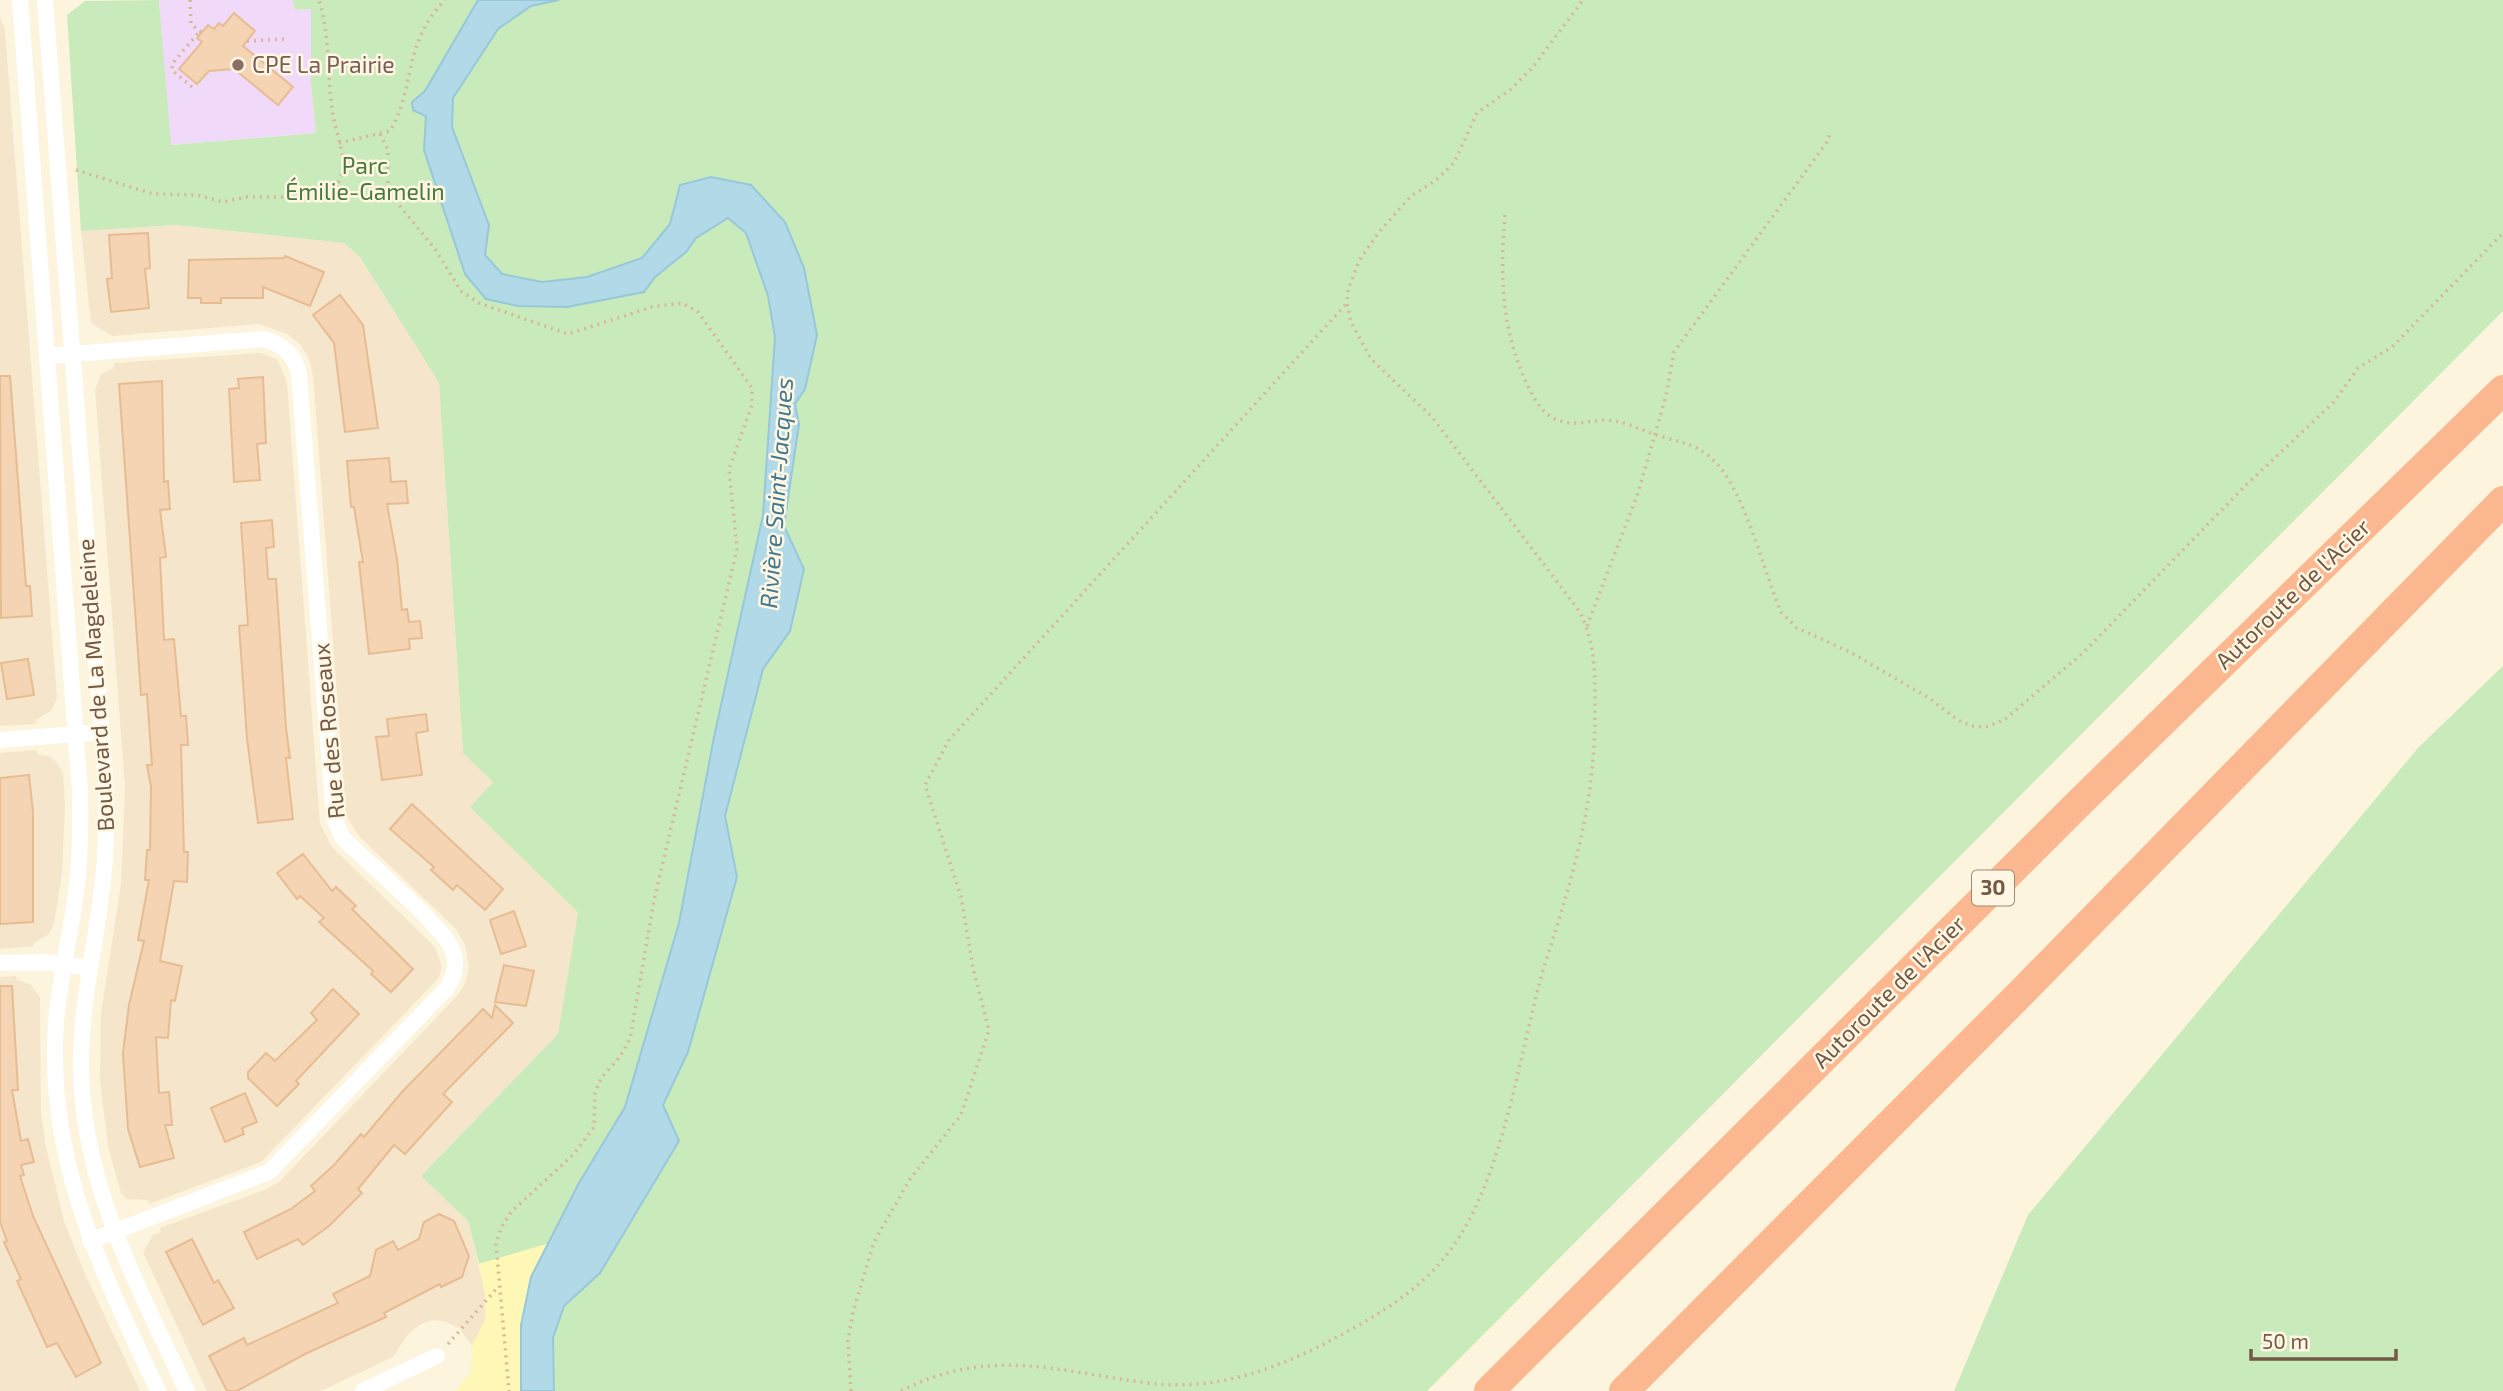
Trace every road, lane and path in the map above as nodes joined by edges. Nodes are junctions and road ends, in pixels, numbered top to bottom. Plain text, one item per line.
1 (20, 0) edge
2 (45, 0) edge
3 (190, 0) edge
4 (319, 0) edge
5 (445, 0) edge
6 (1583, 0) edge
7 (286, 39) dead end
8 (247, 41) dead end
9 (192, 88) dead end
10 (380, 134) junction
11 (1829, 134) dead end
12 (339, 143) junction
13 (74, 170) dead end
14 (1505, 215) dead end
15 (2503, 233) edge
16 (1347, 303) junction
17 (72, 353) junction
18 (47, 356) junction
19 (2503, 390) edge
20 (1656, 434) junction
21 (2503, 504) edge
22 (1587, 626) junction
23 (102, 732) junction
24 (76, 735) junction
25 (0, 740) edge
26 (0, 963) edge
27 (63, 964) junction
28 (89, 968) junction
29 (114, 1232) junction
30 (90, 1241) junction
31 (498, 1287) junction
32 (438, 1356) joint
33 (158, 1391) edge
34 (187, 1391) edge
35 (363, 1391) edge
36 (509, 1391) edge
37 (851, 1391) edge
38 (901, 1391) edge
39 (1489, 1391) edge
40 (1624, 1391) edge

1 - 18 street, Boulevard de La Magdeleine
2 - 17 street, Boulevard de La Magdeleine
3 - 9 path
4 - 12 path
5 - 10 path
6 - 16 path
7 - 8 path
10 - 12 path
10 - 31 path
11 - 20 path
12 - 13 path
14 - 20 path
15 - 20 path
16 - 22 path
16 - 37 path
17 - 18 street, Rue des Roseaux
17 - 23 street, Boulevard de La Magdeleine
17 - 29 street, Rue des Roseaux
18 - 24 street, Boulevard de La Magdeleine
19 - 39 highway, Autoroute de l'Acier / 30
20 - 22 path
21 - 40 highway
22 - 38 path
23 - 24 street
23 - 28 street, Boulevard de La Magdeleine
24 - 25 street
24 - 27 street, Boulevard de La Magdeleine
26 - 27 street
27 - 28 street
27 - 30 street, Boulevard de La Magdeleine
28 - 29 street, Boulevard de La Magdeleine
29 - 30 street, Rue des Roseaux
29 - 34 street, Boulevard de La Magdeleine
30 - 33 street, Boulevard de La Magdeleine
31 - 32 path
31 - 36 path
32 - 35 street

